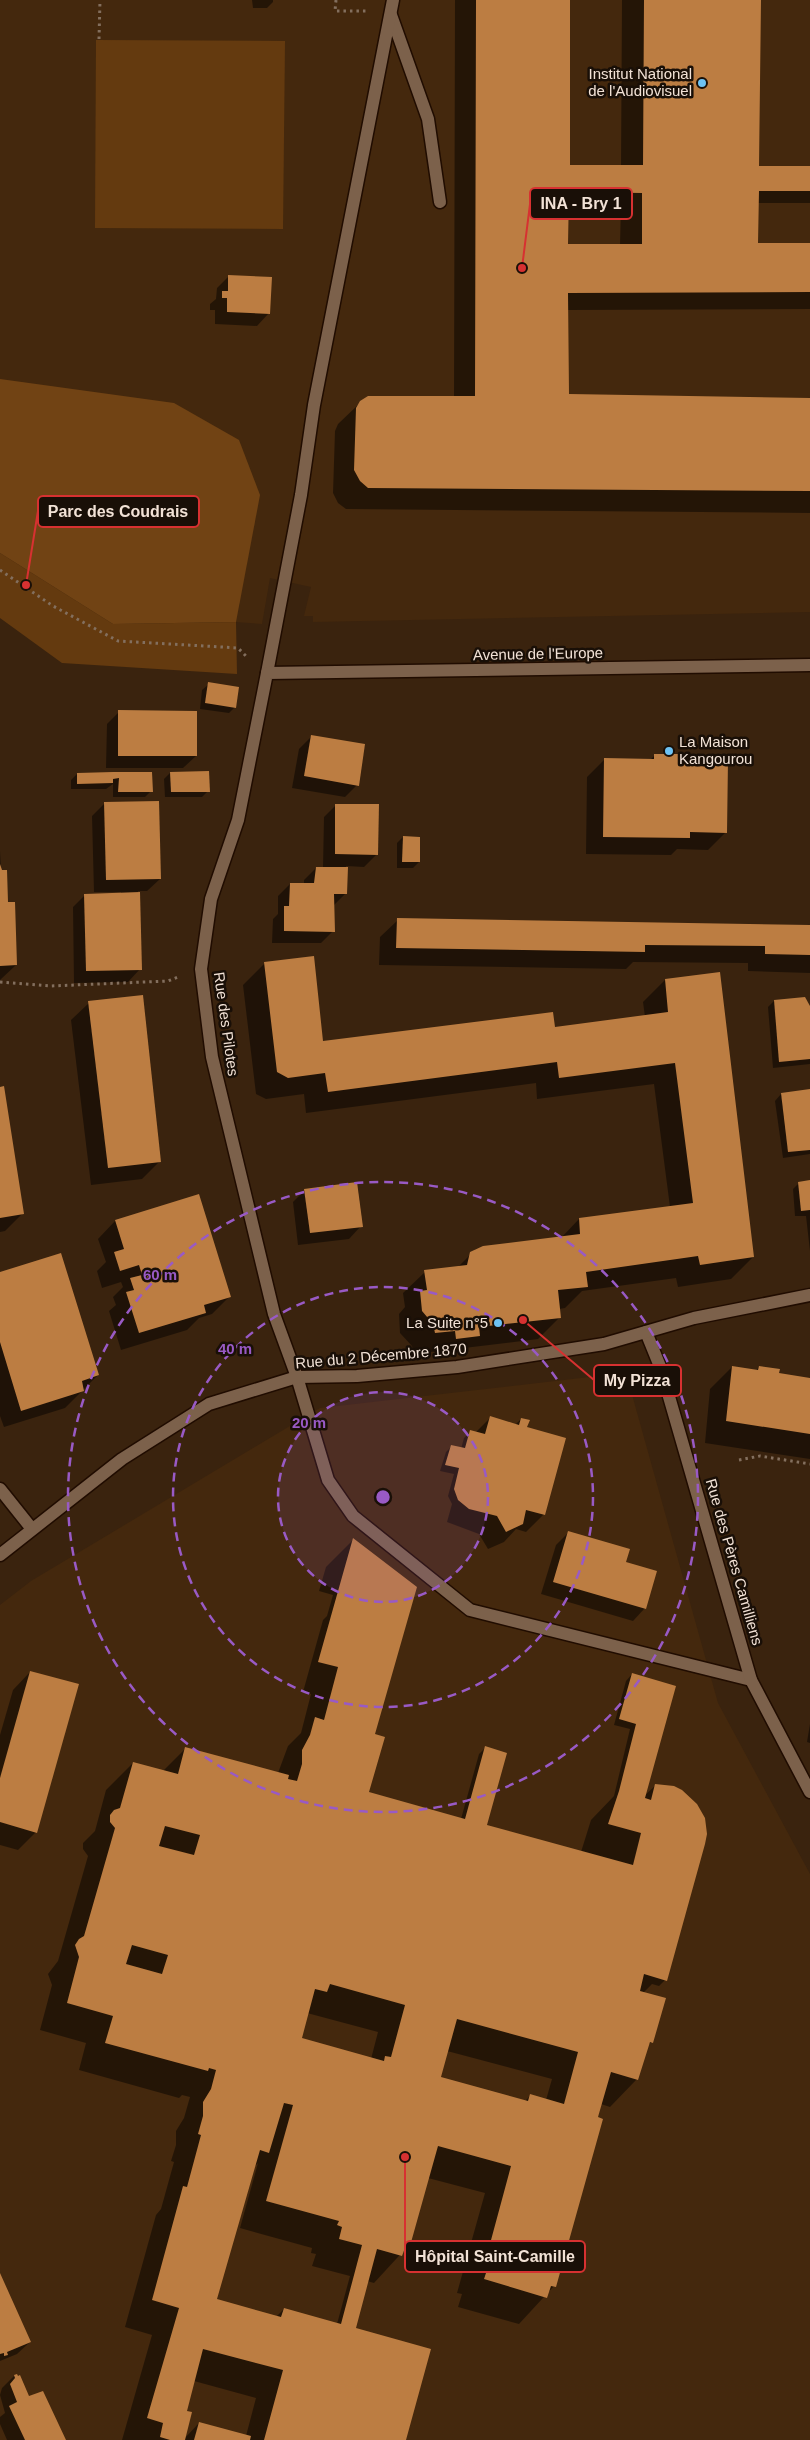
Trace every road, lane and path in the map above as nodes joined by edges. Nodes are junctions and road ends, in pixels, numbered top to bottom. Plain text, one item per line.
1 (100, 0) edge
2 (336, 0) edge
3 (393, 0) edge
4 (371, 11) dead end
5 (391, 15) junction
6 (99, 39) dead end
7 (440, 202) dead end
8 (0, 570) edge
9 (810, 665) edge
10 (267, 673) junction
11 (168, 981) dead end
12 (0, 982) edge
13 (810, 1295) edge
14 (646, 1332) junction
15 (297, 1377) junction
16 (739, 1460) dead end
17 (810, 1464) edge
18 (0, 1489) edge
19 (32, 1529) junction
20 (0, 1555) edge
21 (751, 1680) junction
22 (810, 1792) edge

1 - 6 path
2 - 4 path
3 - 5 street, Rue des Pilotes
5 - 7 street
5 - 10 street, Rue des Pilotes
8 - 10 path
9 - 10 street, Avenue de l'Europe
10 - 15 street, Rue des Pilotes
11 - 12 path
13 - 14 street, Rue du 2 Décembre 1870
14 - 15 street, Rue du 2 Décembre 1870
14 - 21 street, Rue des Pères Camilliens
15 - 19 street, Rue du 2 Décembre 1870
15 - 21 street, Rue des Pilotes
16 - 17 path
18 - 19 street
19 - 20 street, Rue du 2 Décembre 1870
21 - 22 street, Rue des Pères Camilliens

